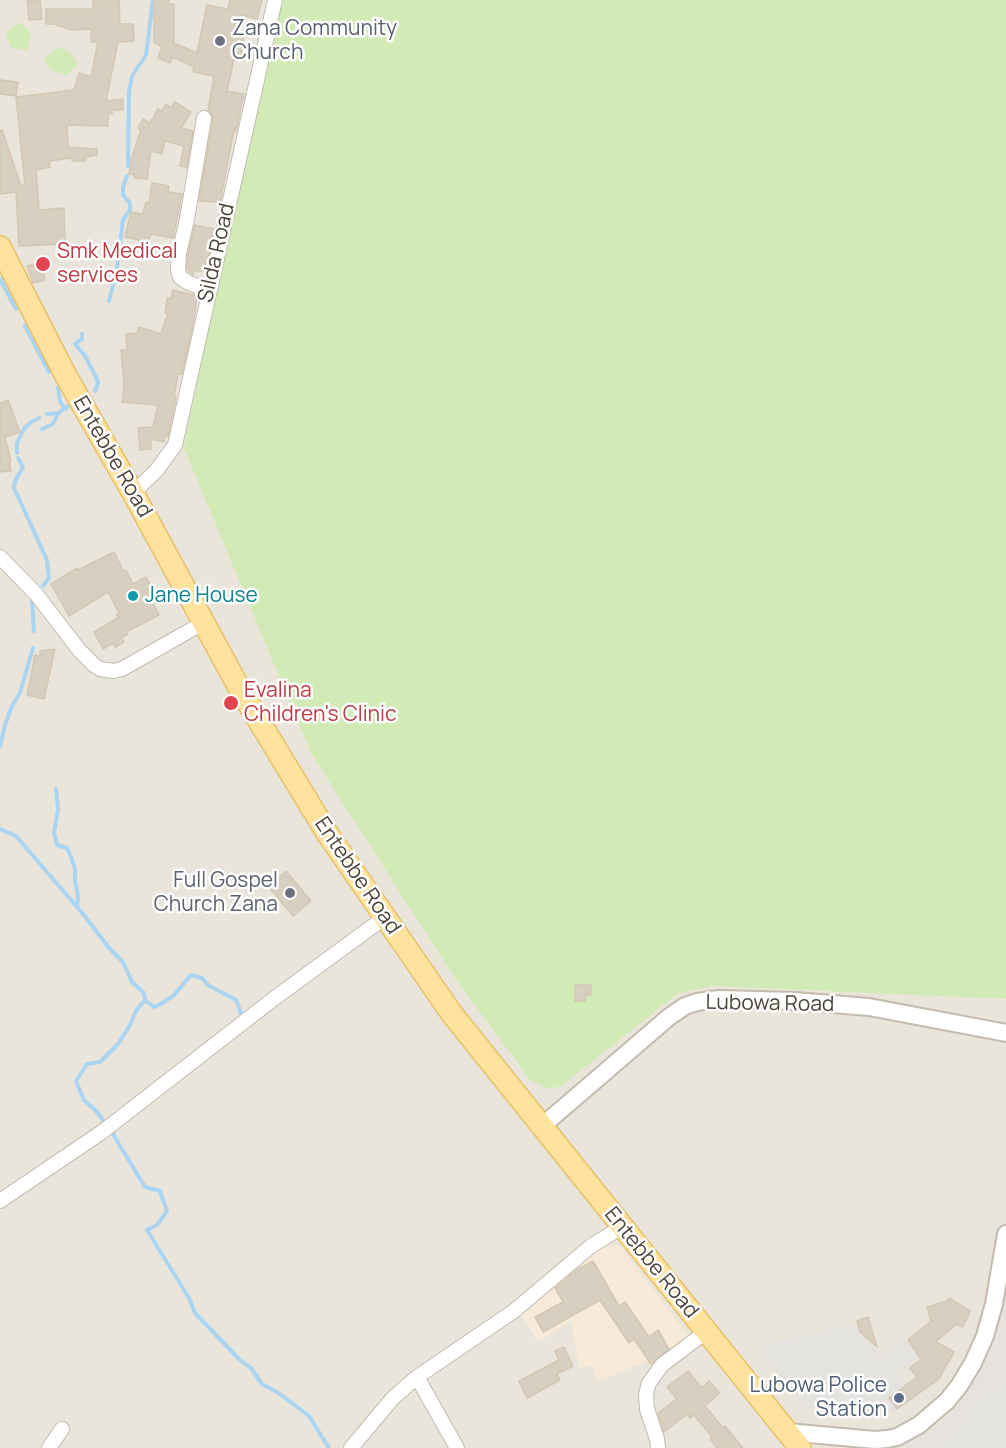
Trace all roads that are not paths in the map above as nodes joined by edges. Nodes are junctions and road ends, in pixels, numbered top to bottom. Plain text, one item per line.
1 (275, 0) edge
2 (204, 118) dead end
3 (0, 247) edge
4 (209, 291) junction
5 (134, 493) junction
6 (0, 556) edge
7 (203, 623) junction
8 (384, 918) junction
9 (1006, 1034) edge
10 (541, 1127) junction
11 (0, 1201) edge
12 (622, 1227) junction
13 (1006, 1234) edge
14 (707, 1331) junction
15 (417, 1377) junction
16 (62, 1429) dead end
17 (794, 1440) edge
18 (49, 1448) edge
19 (351, 1448) edge
20 (457, 1448) edge
21 (658, 1448) edge

1 - 4 street, Silda Road
2 - 4 street
3 - 5 main road, Entebbe Road
4 - 5 street, Silda Road
5 - 7 main road, Entebbe Road
6 - 7 street
7 - 8 main road, Entebbe Road
8 - 10 main road, Entebbe Road
8 - 11 street
9 - 10 street, Lubowa Road
10 - 12 main road, Entebbe Road
12 - 14 main road, Entebbe Road
12 - 15 street
13 - 17 street
14 - 17 main road, Entebbe Road
14 - 21 street
15 - 19 street
15 - 20 street
16 - 18 street

